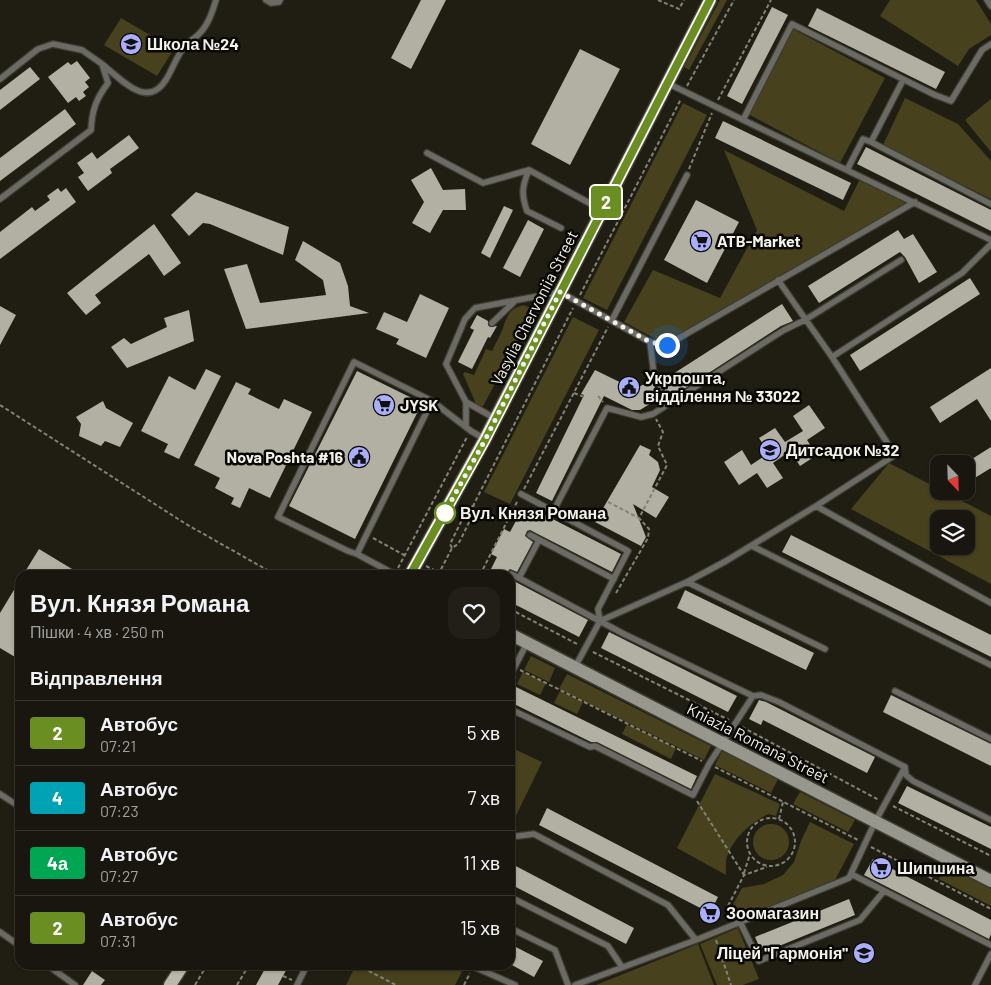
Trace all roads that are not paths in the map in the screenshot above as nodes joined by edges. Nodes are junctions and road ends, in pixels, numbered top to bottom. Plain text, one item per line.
1 (216, 0) edge
2 (266, 0) edge
3 (280, 0) edge
4 (987, 0) edge
5 (707, 1) edge
6 (991, 6) edge
7 (991, 44) edge
8 (102, 64) junction
9 (0, 79) edge
10 (903, 80) junction
11 (667, 83) junction
12 (743, 120) junction
13 (871, 142) junction
14 (427, 153) dead end
15 (529, 170) junction
16 (848, 170) junction
17 (687, 175) road end
18 (0, 199) edge
19 (915, 202) junction
20 (991, 204) edge
21 (602, 210) junction
22 (560, 228) dead end
23 (991, 240) edge
24 (991, 244) edge
25 (901, 260) dead end
26 (778, 280) junction
27 (560, 292) junction
28 (514, 302) junction
29 (467, 317) junction
30 (474, 320) dead end
31 (612, 320) junction
32 (805, 320) junction
33 (492, 323) dead end
34 (650, 342) junction
35 (832, 357) junction
36 (660, 388) dead end
37 (432, 401) junction
38 (466, 402) junction
39 (496, 419) junction
40 (468, 429) junction
41 (485, 440) junction
42 (521, 494) road end
43 (816, 506) junction
44 (554, 510) junction
45 (530, 535) dead end
46 (539, 540) junction
47 (752, 546) junction
48 (357, 554) junction
49 (386, 570) edge
50 (413, 570) edge
51 (515, 576) edge
52 (519, 578) junction
53 (614, 579) junction
54 (687, 582) junction
55 (991, 603) edge
56 (600, 621) junction
57 (515, 637) edge
58 (527, 643) junction
59 (825, 649) dead end
60 (991, 664) edge
61 (515, 666) edge
62 (575, 668) junction
63 (895, 691) dead end
64 (753, 696) junction
65 (515, 711) edge
66 (991, 739) edge
67 (723, 743) junction
68 (905, 767) junction
69 (0, 794) edge
70 (15, 804) edge
71 (991, 820) edge
72 (875, 822) junction
73 (515, 836) edge
74 (851, 874) junction
75 (991, 881) edge
76 (884, 891) junction
77 (515, 900) edge
78 (740, 922) junction
79 (515, 930) edge
80 (0, 932) edge
81 (696, 940) junction
82 (15, 942) edge
83 (991, 945) edge
84 (991, 954) edge
85 (622, 967) junction
86 (54, 970) edge
87 (180, 970) edge
88 (304, 970) edge
89 (481, 970) edge
90 (75, 985) edge
91 (170, 985) edge
92 (297, 985) edge
93 (515, 985) edge
94 (568, 985) edge
95 (575, 985) edge
96 (975, 985) edge

1 - 8 lane
2 - 3 lane
4 - 6 lane
5 - 11 main road, Vasylia Chervoniia Street
7 - 10 lane
8 - 9 lane
8 - 18 lane
10 - 12 lane
10 - 13 lane
11 - 12 lane
11 - 21 main road, Vasylia Chervoniia Street
12 - 16 lane
13 - 16 lane
13 - 20 lane
14 - 15 lane
15 - 21 lane
15 - 22 lane
16 - 19 lane
17 - 31 lane
19 - 23 lane
19 - 26 lane
21 - 27 main road, Vasylia Chervoniia Street
24 - 35 lane
25 - 32 lane
26 - 32 lane
26 - 34 lane
27 - 28 lane
27 - 31 lane
27 - 39 main road, Vasylia Chervoniia Street
28 - 29 lane
28 - 33 lane
29 - 30 lane
29 - 38 lane
31 - 34 lane
32 - 35 lane
32 - 44 lane
34 - 36 lane
35 - 43 lane
37 - 40 lane
37 - 48 lane
37 - 48 lane
38 - 39 lane
38 - 40 lane
39 - 41 main road, Vasylia Chervoniia Street
40 - 41 lane
41 - 50 main road, Vasylia Chervoniia Street
42 - 44 lane
43 - 47 lane
43 - 55 lane
44 - 53 lane
45 - 46 lane
46 - 52 lane
46 - 53 lane
47 - 54 lane
47 - 60 lane
48 - 49 lane
51 - 52 lane
52 - 56 lane
53 - 56 lane
54 - 56 lane
54 - 59 lane
56 - 62 lane
56 - 64 lane
57 - 58 street, Kniazia Romana Street
58 - 61 lane
58 - 62 street, Kniazia Romana Street
62 - 67 street, Kniazia Romana Street
63 - 66 lane
64 - 67 lane
64 - 68 lane
65 - 67 lane
67 - 72 street, Kniazia Romana Street
68 - 71 lane
68 - 72 lane
69 - 70 lane
72 - 74 lane
72 - 75 street, Kniazia Romana Street
73 - 81 lane
74 - 76 lane
74 - 78 lane
76 - 78 lane
76 - 83 lane
77 - 85 lane
78 - 81 lane
79 - 94 lane
80 - 82 lane
81 - 85 lane
84 - 96 lane
85 - 95 lane
86 - 90 lane
87 - 91 main road
88 - 92 lane
89 - 93 lane

